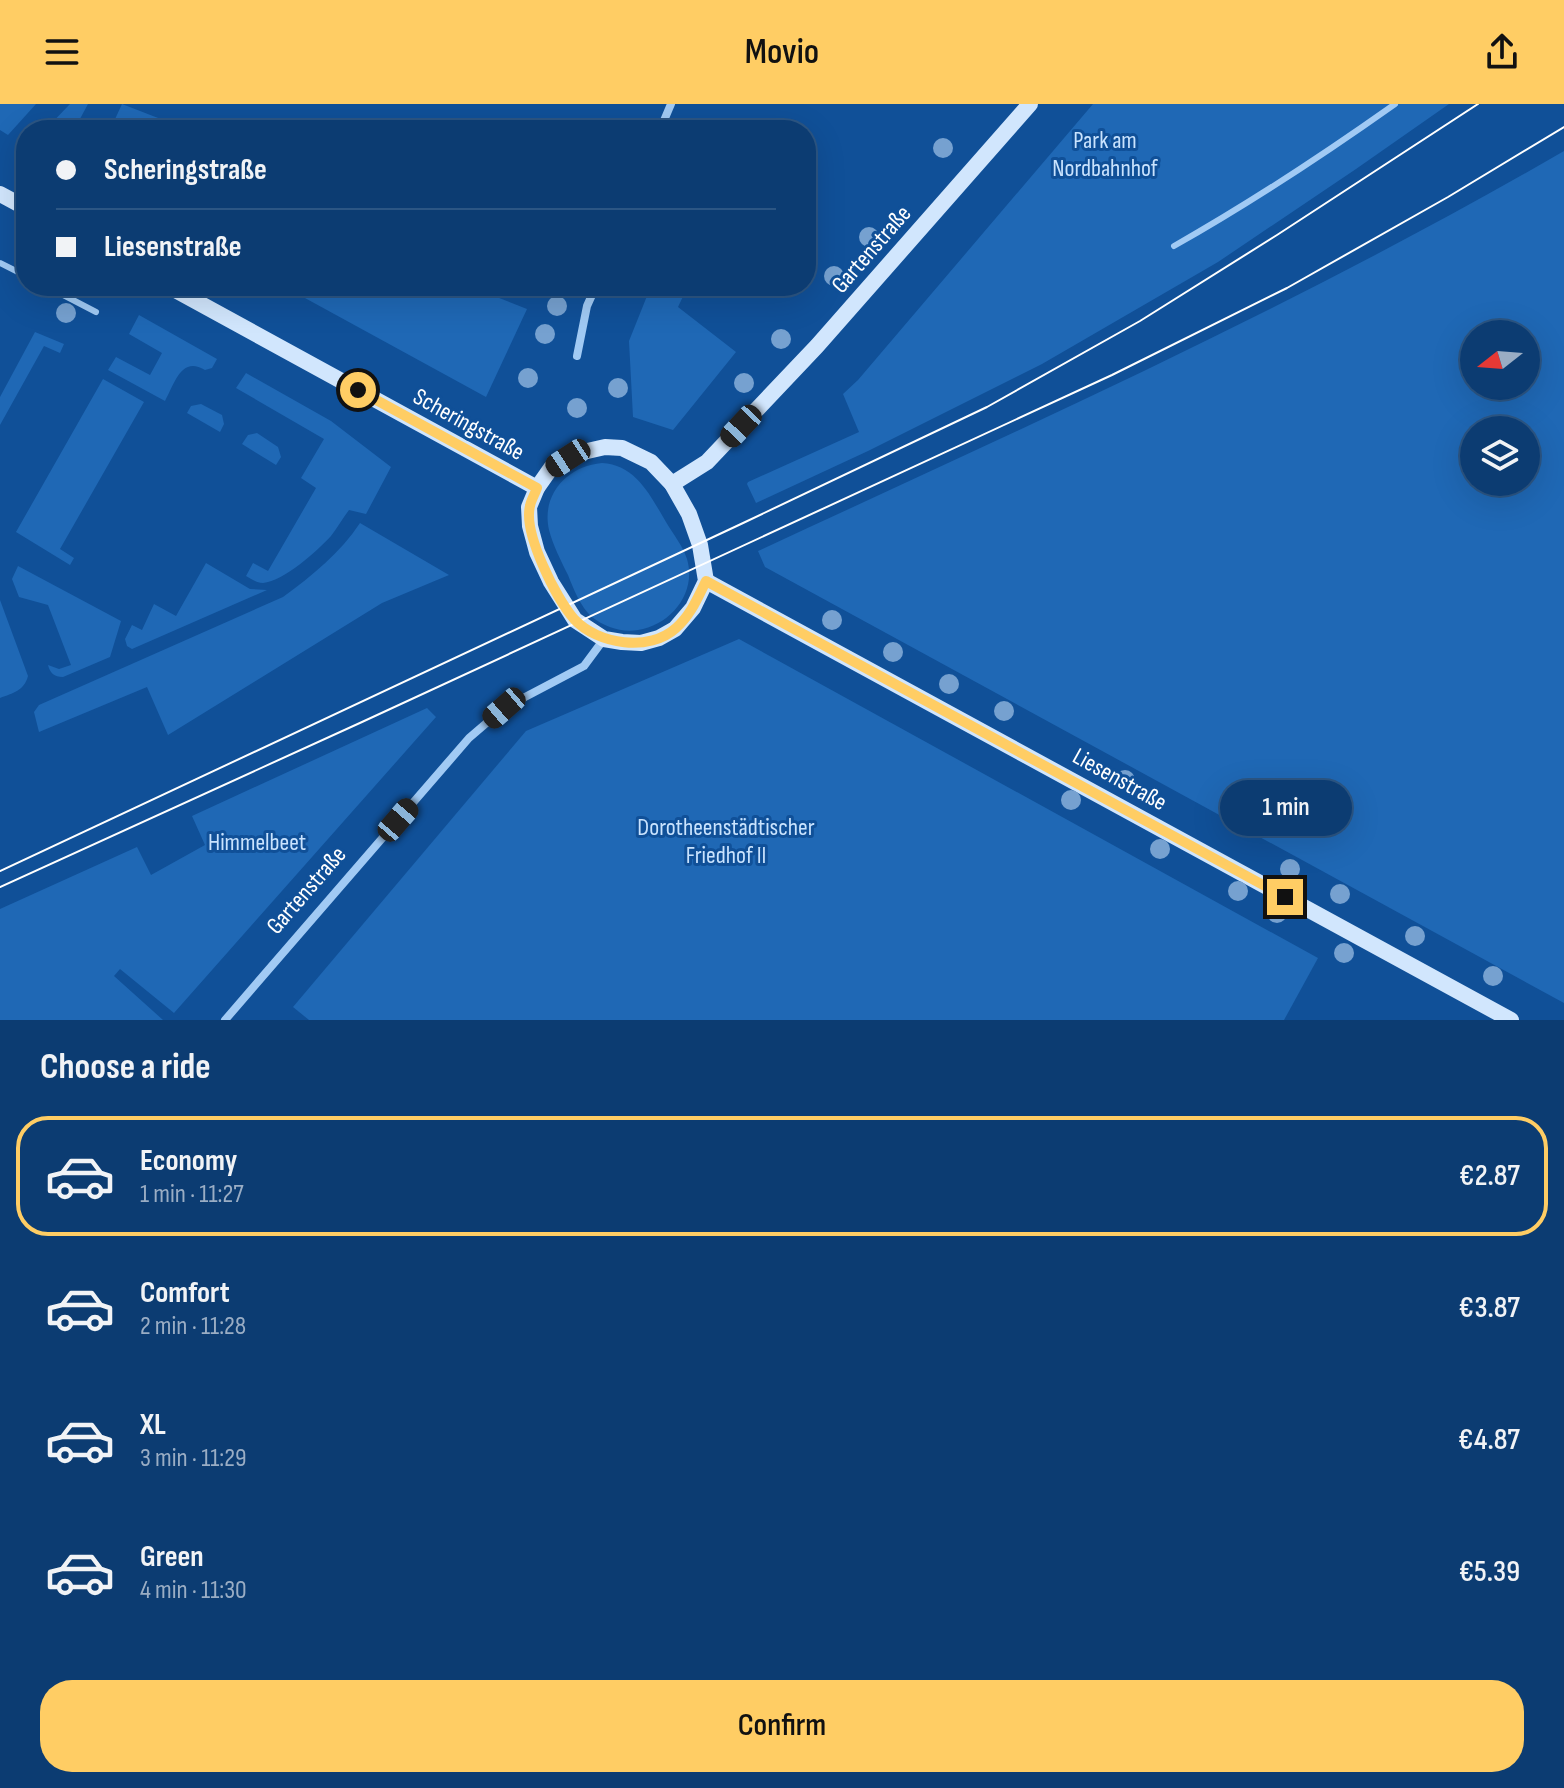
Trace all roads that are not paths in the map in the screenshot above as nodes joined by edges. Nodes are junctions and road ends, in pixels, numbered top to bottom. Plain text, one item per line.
1 (1030, 104) edge
2 (1395, 104) edge
3 (1174, 246) dead end
4 (65, 296) edge
5 (186, 296) edge
6 (592, 296) edge
7 (96, 312) dead end
8 (577, 356) dead end
9 (672, 484) junction
10 (537, 488) junction
11 (706, 581) junction
12 (604, 639) junction
13 (225, 1020) edge
14 (1511, 1020) edge

1 - 9 street, Gartenstraße
2 - 3 lane
4 - 7 lane
5 - 10 street, Scheringstraße
6 - 8 street
9 - 10 street
9 - 11 street
10 - 12 street
11 - 12 street
11 - 14 street, Liesenstraße
12 - 13 street, Gartenstraße

